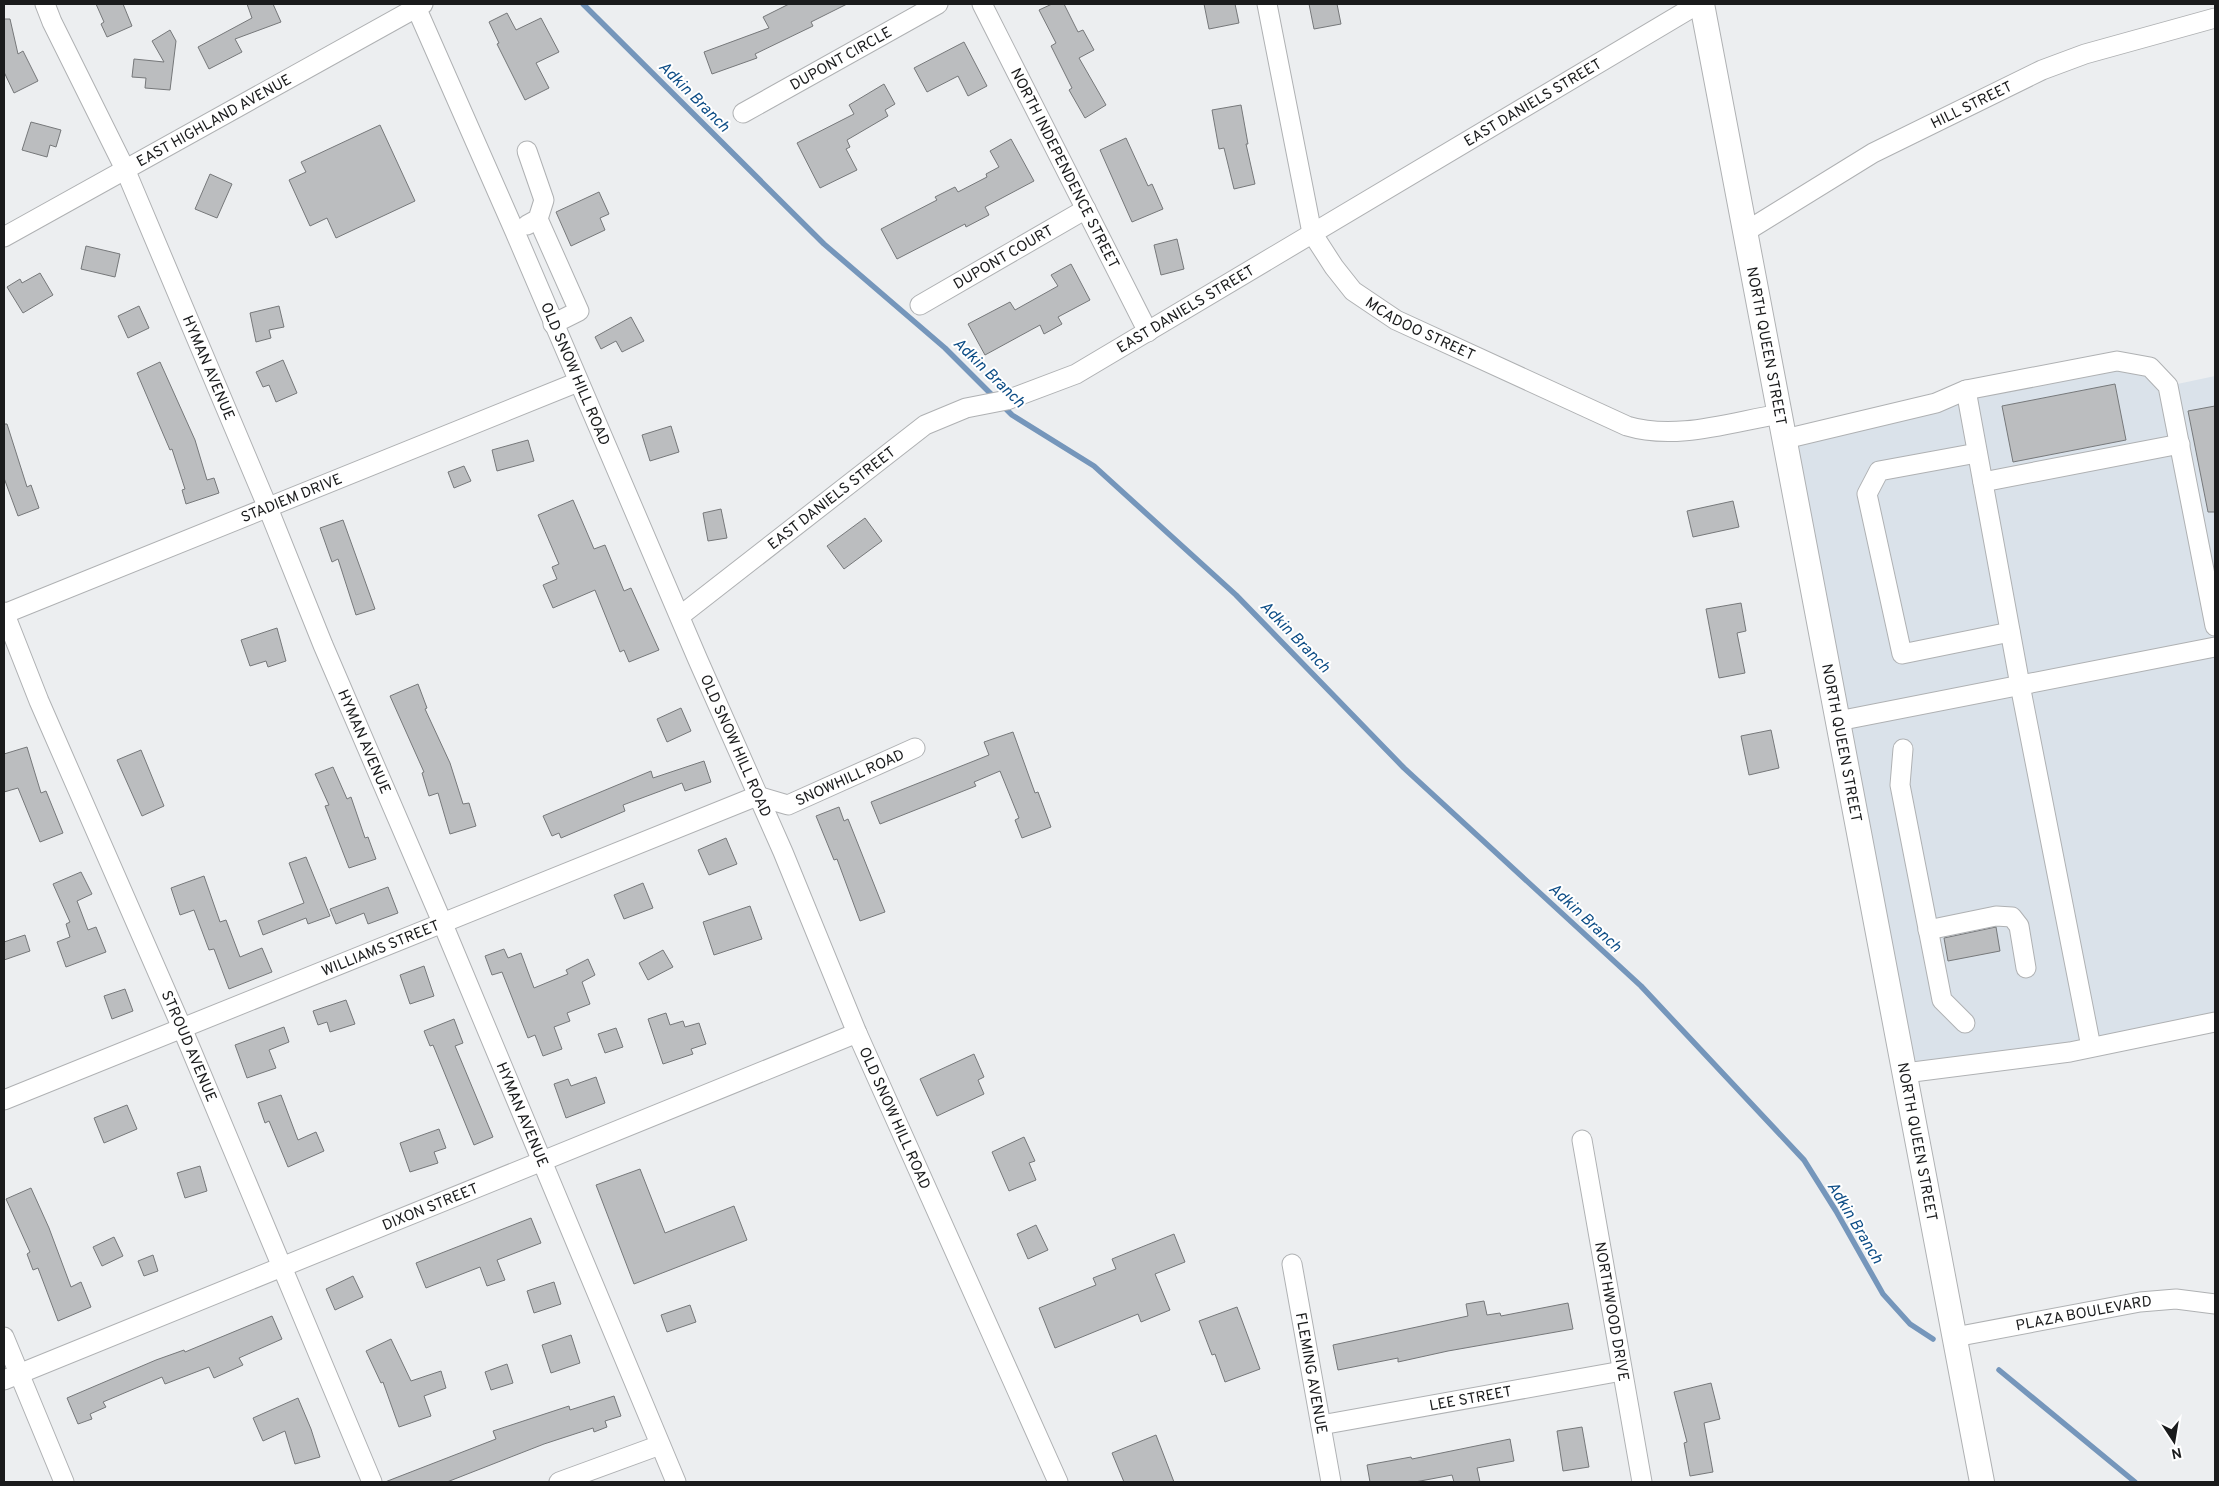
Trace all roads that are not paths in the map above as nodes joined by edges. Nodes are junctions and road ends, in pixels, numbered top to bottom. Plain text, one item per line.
1 (45, 4) edge
2 (938, 4) edge
3 (982, 4) edge
4 (1267, 4) edge
5 (1698, 4) edge
6 (1702, 4) edge
7 (420, 6) edge
8 (2215, 18) edge
9 (743, 113) dead end
10 (527, 151) dead end
11 (125, 170) junction
12 (1086, 209) junction
13 (538, 219) junction
14 (515, 232) junction
15 (1744, 232) junction
16 (1312, 233) junction
17 (4, 237) edge
18 (920, 305) dead end
19 (553, 324) junction
20 (1148, 332) junction
21 (578, 382) junction
22 (1966, 390) junction
23 (1780, 414) junction
24 (1785, 440) junction
25 (2180, 444) junction
26 (1977, 453) junction
27 (1983, 482) junction
28 (268, 508) junction
29 (4, 613) edge
30 (680, 616) junction
31 (2215, 626) edge
32 (2010, 632) junction
33 (2215, 647) edge
34 (2020, 685) junction
35 (1838, 720) junction
36 (915, 748) dead end
37 (1903, 748) dead end
38 (757, 796) junction
39 (442, 922) junction
40 (1928, 930) junction
41 (2026, 968) dead end
42 (2215, 1022) edge
43 (1965, 1024) dead end
44 (182, 1028) junction
45 (857, 1033) junction
46 (2091, 1047) junction
47 (1905, 1073) junction
48 (4, 1100) edge
49 (1582, 1140) dead end
50 (542, 1162) junction
51 (1292, 1264) dead end
52 (280, 1267) junction
53 (2215, 1304) edge
54 (4, 1337) edge
55 (1955, 1337) junction
56 (1622, 1371) junction
57 (11, 1377) edge
58 (1321, 1425) junction
59 (660, 1445) junction
60 (64, 1482) edge
61 (372, 1482) edge
62 (558, 1482) edge
63 (676, 1482) edge
64 (1058, 1482) edge
65 (1331, 1482) edge
66 (1642, 1482) edge
67 (1982, 1482) edge

1 - 11 street, HYMAN AVENUE
2 - 9 street, DUPONT CIRCLE
3 - 12 street, NORTH INDEPENDENCE STREET
4 - 16 street, MCADOO STREET
5 - 16 street, EAST DANIELS STREET
6 - 15 main road, NORTH QUEEN STREET
7 - 11 street, EAST HIGHLAND AVENUE
7 - 14 street, OLD SNOW HILL ROAD
8 - 15 street, HILL STREET
10 - 13 street
11 - 17 street, EAST HIGHLAND AVENUE
11 - 28 street, HYMAN AVENUE
12 - 18 street, DUPONT COURT
12 - 20 street, NORTH INDEPENDENCE STREET
13 - 14 street
13 - 19 street
14 - 19 street, OLD SNOW HILL ROAD
15 - 23 main road, NORTH QUEEN STREET
16 - 20 street, EAST DANIELS STREET
16 - 23 street, MCADOO STREET
19 - 21 street, OLD SNOW HILL ROAD
20 - 30 street, EAST DANIELS STREET
21 - 28 street, STADIEM DRIVE
21 - 30 street, OLD SNOW HILL ROAD
22 - 24 street
22 - 25 street
22 - 26 street
23 - 24 main road, NORTH QUEEN STREET
24 - 35 main road, NORTH QUEEN STREET
25 - 27 street
25 - 31 street
26 - 27 street
26 - 32 street
27 - 32 street
28 - 29 street, STADIEM DRIVE
28 - 39 street, HYMAN AVENUE
29 - 44 street, STROUD AVENUE
30 - 38 street, OLD SNOW HILL ROAD
32 - 34 street
33 - 34 street
34 - 35 street
34 - 46 street
35 - 47 main road, NORTH QUEEN STREET
36 - 38 street, SNOWHILL ROAD
37 - 40 street
38 - 39 street, WILLIAMS STREET
38 - 45 street, OLD SNOW HILL ROAD
39 - 44 street, WILLIAMS STREET
39 - 50 street, HYMAN AVENUE
40 - 41 street
40 - 43 street
42 - 46 street
44 - 48 street, WILLIAMS STREET
44 - 52 street, STROUD AVENUE
45 - 50 street, DIXON STREET
45 - 64 street, OLD SNOW HILL ROAD
46 - 47 street
47 - 55 main road, NORTH QUEEN STREET
49 - 56 street, NORTHWOOD DRIVE
50 - 52 street, DIXON STREET
50 - 59 street, HYMAN AVENUE
51 - 58 street, FLEMING AVENUE
52 - 57 street, DIXON STREET
52 - 61 street, STROUD AVENUE
53 - 55 street, PLAZA BOULEVARD
54 - 57 street
55 - 67 main road, NORTH QUEEN STREET
56 - 58 street, LEE STREET
56 - 66 street, NORTHWOOD DRIVE
57 - 60 street
58 - 65 street, FLEMING AVENUE
59 - 62 street
59 - 63 street, HYMAN AVENUE

